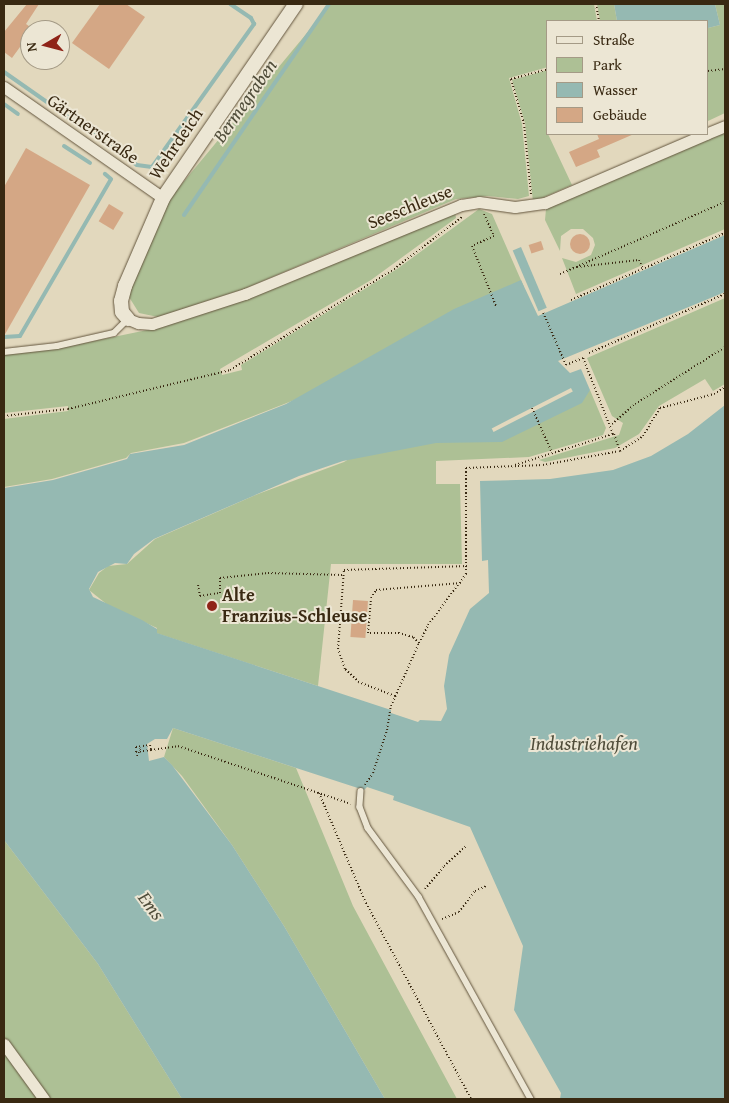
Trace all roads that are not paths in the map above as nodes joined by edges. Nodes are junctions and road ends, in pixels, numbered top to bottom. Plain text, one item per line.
1 (296, 4) edge
2 (4, 87) edge
3 (725, 126) edge
4 (709, 132) edge
5 (702, 135) edge
6 (163, 198) junction
7 (128, 319) junction
8 (4, 352) edge
9 (361, 791) road end
10 (4, 1044) edge
11 (44, 1099) edge
12 (531, 1099) edge

1 - 6 street, Wehrdeich
2 - 6 street, Gärtnerstraße
3 - 4 street, Seeschleuse
5 - 7 street, Seeschleuse
6 - 7 street, Wehrdeich
7 - 8 lane
9 - 12 lane
10 - 11 street

